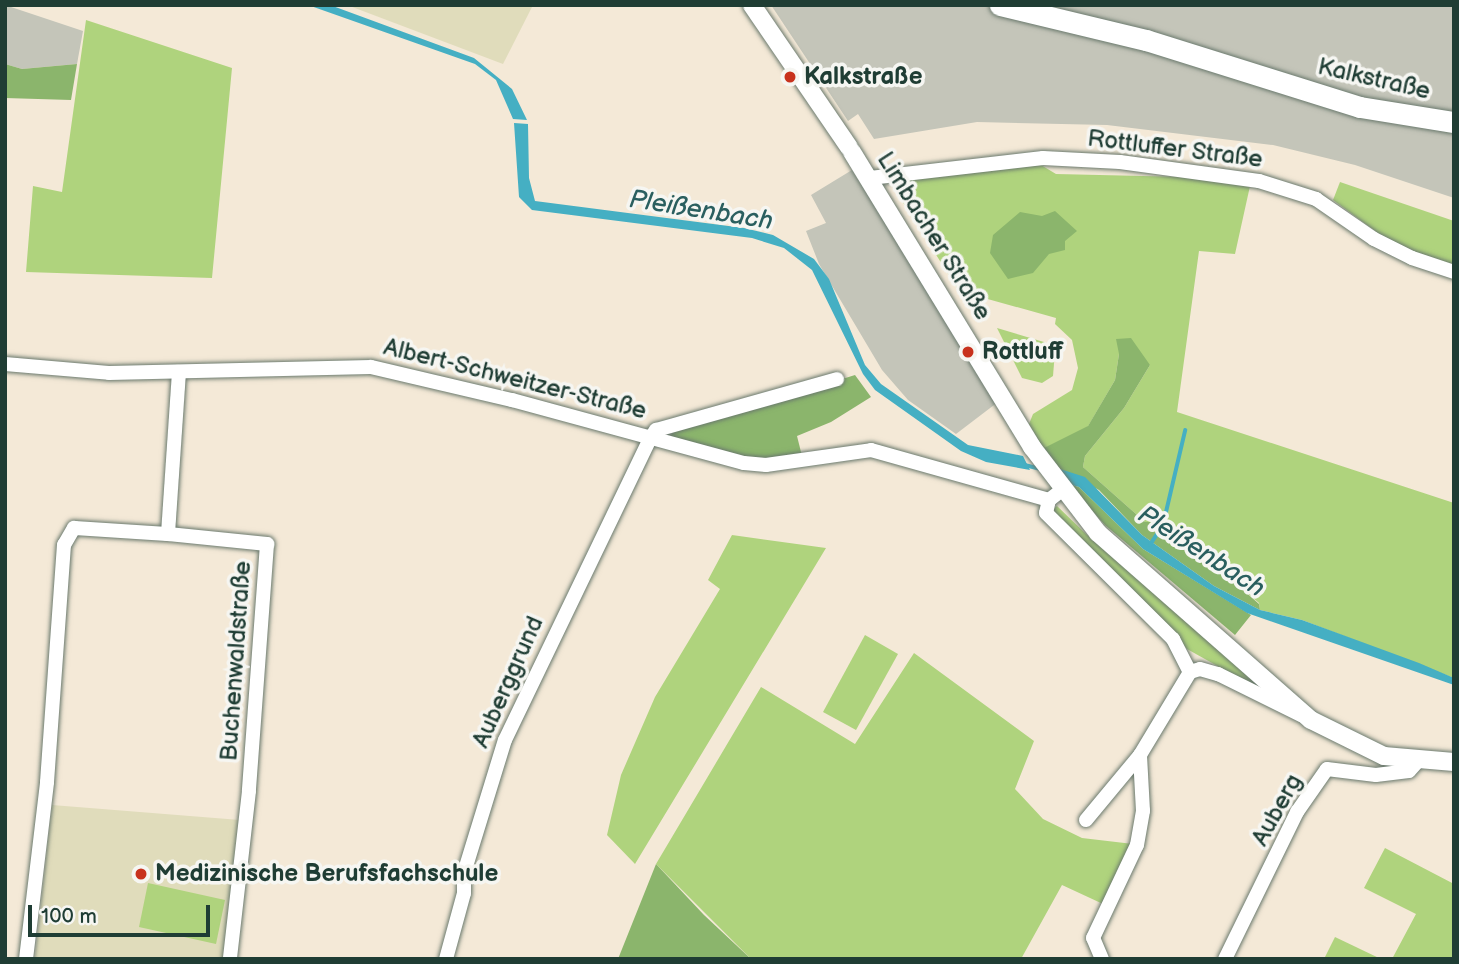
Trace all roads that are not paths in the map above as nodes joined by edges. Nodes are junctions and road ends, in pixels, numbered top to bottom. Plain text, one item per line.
1 (752, 5) edge
2 (1000, 5) edge
3 (1454, 122) edge
4 (870, 178) junction
5 (1454, 272) edge
6 (5, 364) edge
7 (179, 372) junction
8 (837, 379) dead end
9 (650, 437) junction
10 (1055, 495) junction
11 (168, 534) junction
12 (1190, 672) junction
13 (1311, 720) junction
14 (1140, 755) junction
15 (1418, 762) junction
16 (1454, 762) edge
17 (1086, 820) dead end
18 (26, 959) edge
19 (230, 959) edge
20 (446, 959) edge
21 (1102, 959) edge
22 (1224, 959) edge

1 - 4 street, Limbacher Straße
2 - 3 main road, Kalkstraße
4 - 5 street, Rottluffer Straße
4 - 10 street, Limbacher Straße
6 - 7 street, Albert-Schweitzer-Straße
7 - 9 street, Albert-Schweitzer-Straße
7 - 11 street
8 - 9 street, Albert-Schweitzer-Straße
9 - 10 street
9 - 20 street, Auberggrund
10 - 12 street, Limbacher Straße
10 - 13 street, Limbacher Straße
11 - 18 street
11 - 19 street, Buchenwaldstraße
12 - 13 street, Limbacher Straße
12 - 14 street
13 - 15 street, Limbacher Straße
14 - 17 street
14 - 21 street
15 - 16 street, Limbacher Straße
15 - 22 street, Auberg

